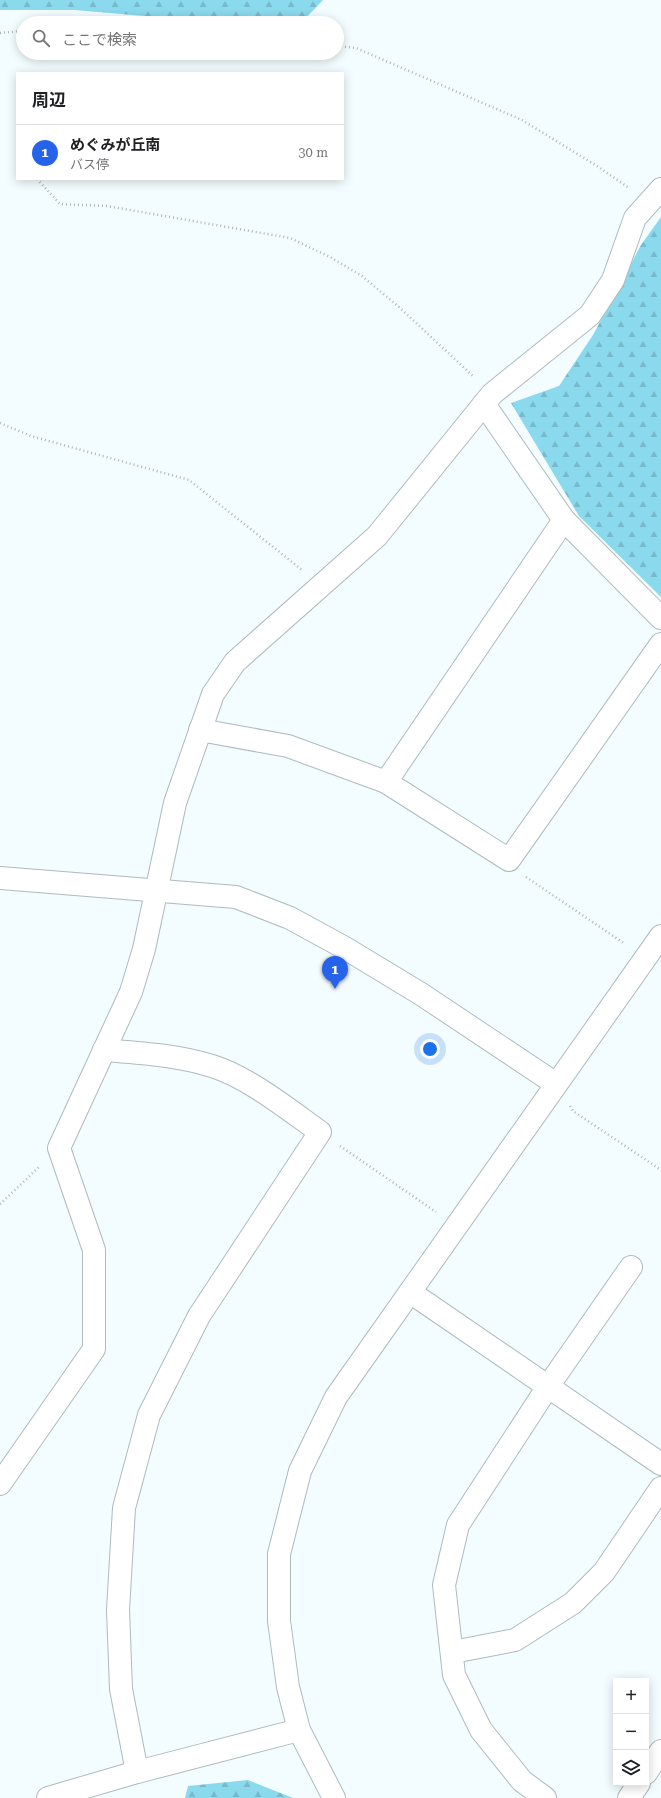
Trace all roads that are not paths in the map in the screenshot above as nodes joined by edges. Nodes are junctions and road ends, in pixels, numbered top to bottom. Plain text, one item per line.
1 (655, 196) edge
2 (488, 399) junction
3 (564, 520) junction
4 (661, 618) edge
5 (661, 644) edge
6 (200, 730) junction
7 (386, 782) junction
8 (0, 878) edge
9 (156, 891) junction
10 (661, 936) edge
11 (104, 1050) junction
12 (556, 1084) junction
13 (631, 1267) dead end
14 (410, 1292) junction
15 (549, 1385) junction
16 (661, 1464) edge
17 (0, 1484) edge
18 (661, 1488) edge
19 (453, 1652) junction
20 (299, 1730) junction
21 (661, 1751) edge
22 (649, 1769) edge
23 (137, 1772) junction
24 (637, 1786) edge
25 (48, 1798) edge
26 (334, 1798) edge
27 (545, 1798) edge
28 (629, 1798) edge

1 - 2 street
2 - 3 street
2 - 6 street
3 - 4 street
3 - 7 street
5 - 7 street
6 - 7 street
6 - 9 street
8 - 9 street
9 - 11 street
9 - 12 street
10 - 12 street
11 - 17 street
11 - 23 street
12 - 14 street
13 - 15 street
14 - 15 street
14 - 20 street
15 - 16 street
15 - 19 street
18 - 19 street
19 - 27 street
20 - 23 street
20 - 26 street
21 - 22 street
23 - 25 street
24 - 28 street

